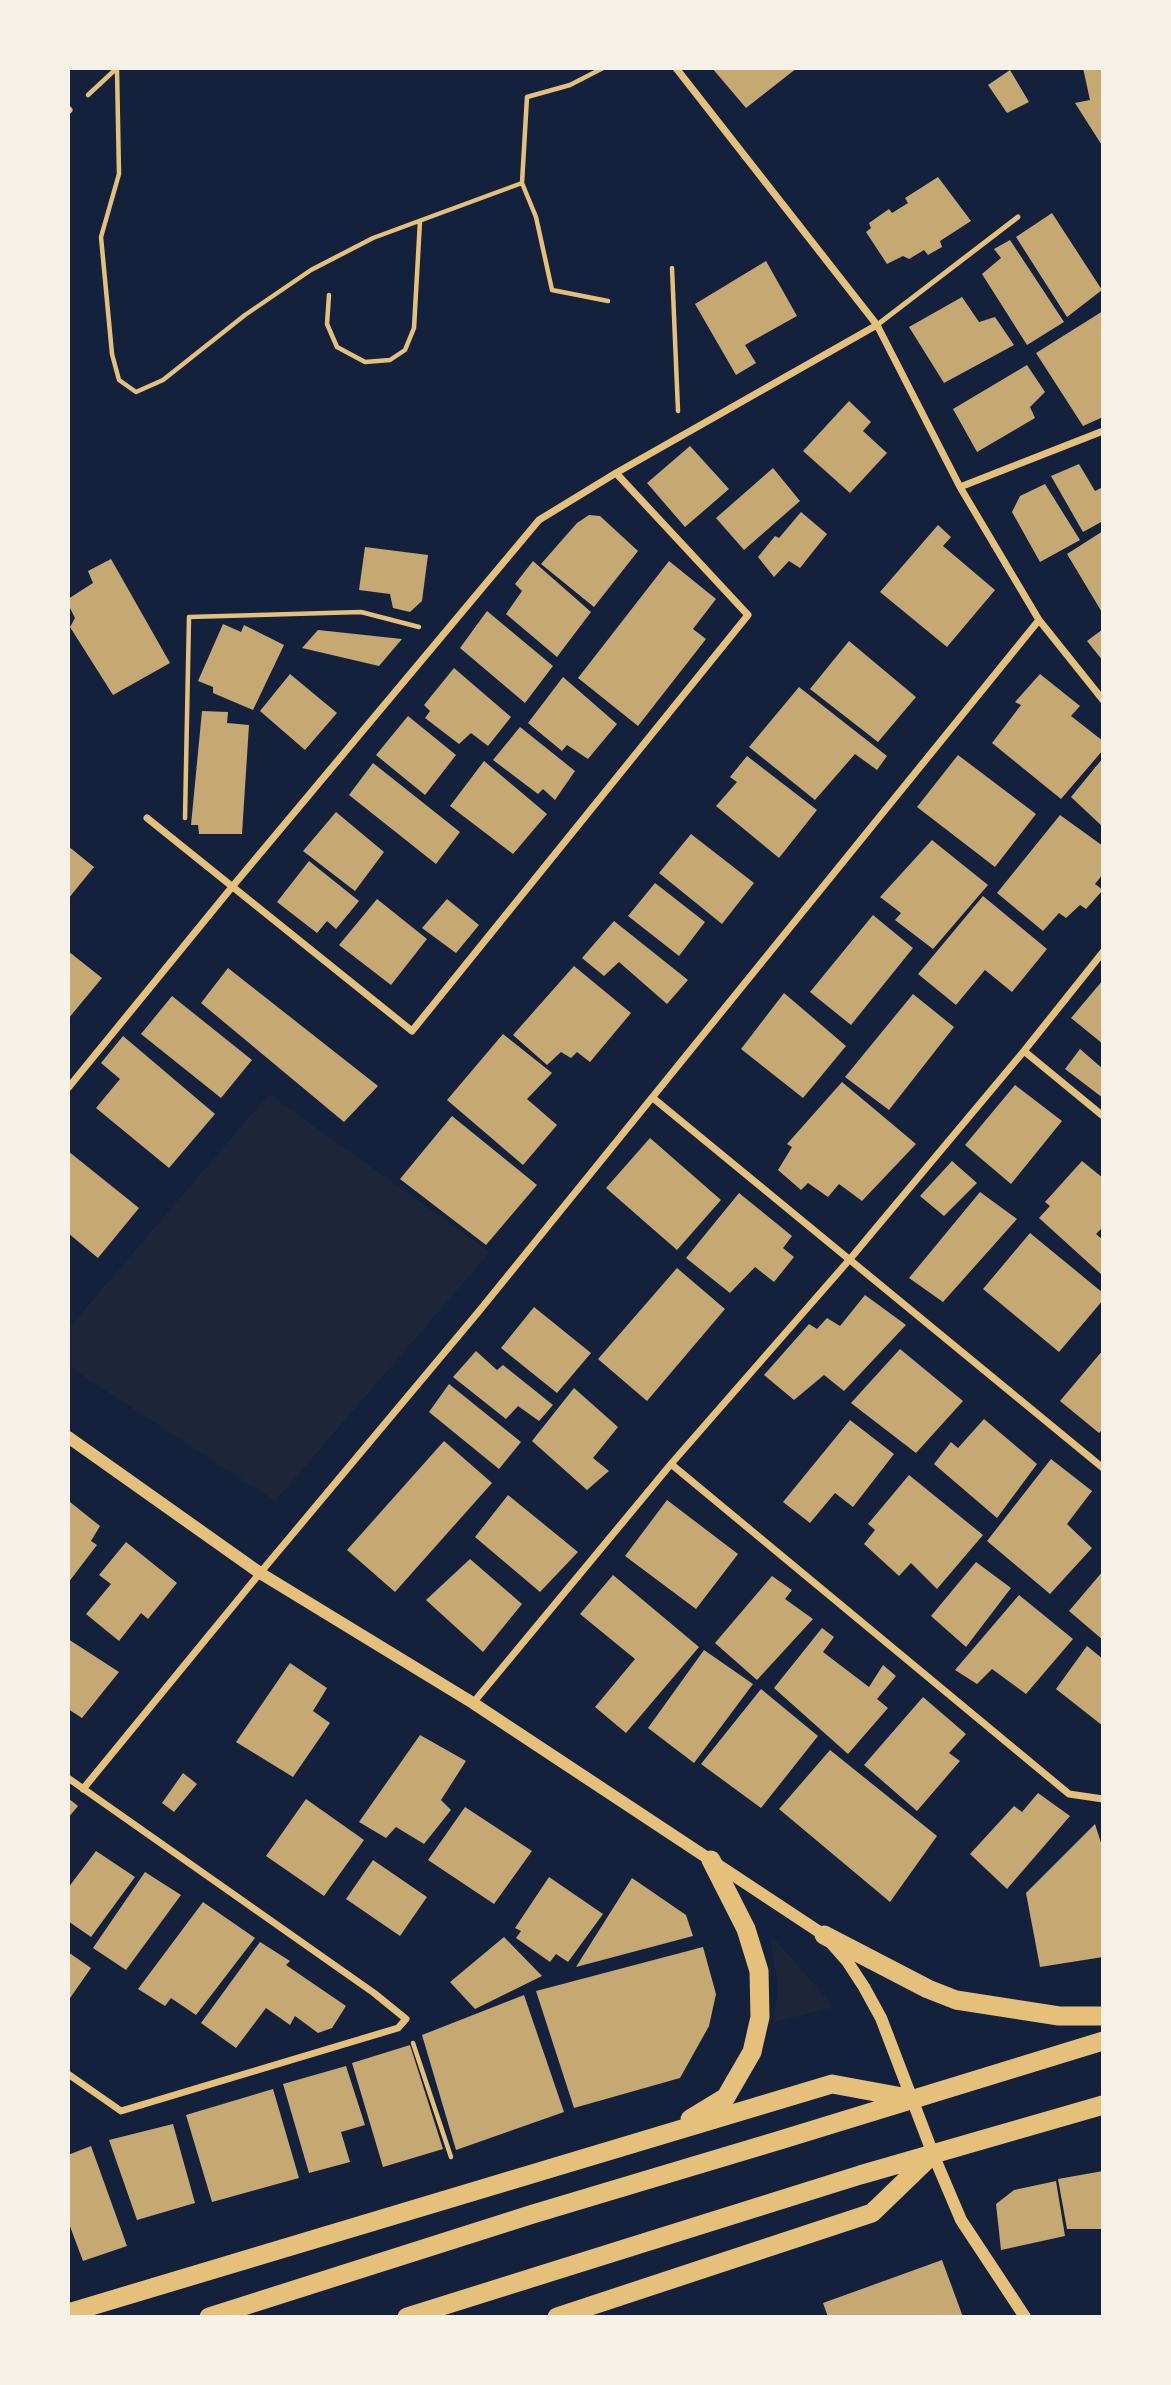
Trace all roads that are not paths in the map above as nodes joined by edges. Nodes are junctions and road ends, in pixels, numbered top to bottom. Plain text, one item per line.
1 (676, 68) edge
2 (1018, 217) dead end
3 (877, 325) junction
4 (1103, 430) edge
5 (616, 472) junction
6 (960, 487) junction
7 (1039, 620) junction
8 (1103, 701) edge
9 (147, 818) dead end
10 (232, 887) junction
11 (1103, 952) edge
12 (1024, 1051) junction
13 (69, 1086) edge
14 (653, 1098) junction
15 (1103, 1116) edge
16 (849, 1259) junction
17 (68, 1437) edge
18 (671, 1465) junction
19 (1103, 1468) edge
20 (260, 1573) junction
21 (474, 1703) junction
22 (68, 1778) edge
23 (83, 1789) junction
24 (1103, 1799) edge
25 (711, 1860) junction
26 (824, 1934) junction
27 (1103, 2016) edge
28 (1103, 2041) edge
29 (68, 2074) edge
30 (912, 2099) junction
31 (1103, 2105) edge
32 (662, 2135) junction
33 (933, 2154) junction
34 (68, 2313) edge
35 (209, 2317) edge
36 (407, 2317) edge
37 (557, 2317) edge
38 (1025, 2317) edge

1 - 3 street
2 - 3 lane
3 - 5 street
3 - 6 street
4 - 6 street
5 - 10 street
5 - 10 street
6 - 7 street
7 - 8 street
7 - 14 street
9 - 10 street
10 - 13 street
11 - 12 street
12 - 15 street
12 - 16 street
14 - 16 street
14 - 20 street
16 - 18 street
16 - 19 street
17 - 20 street
18 - 21 street
18 - 24 street
20 - 21 street
20 - 23 street
21 - 25 street
22 - 23 street
23 - 29 street
25 - 26 street
25 - 32 highway
26 - 27 highway
26 - 30 street
28 - 30 highway
30 - 32 highway
30 - 33 street
30 - 35 highway
31 - 33 highway
32 - 34 highway
33 - 36 highway
33 - 37 highway
33 - 38 street

